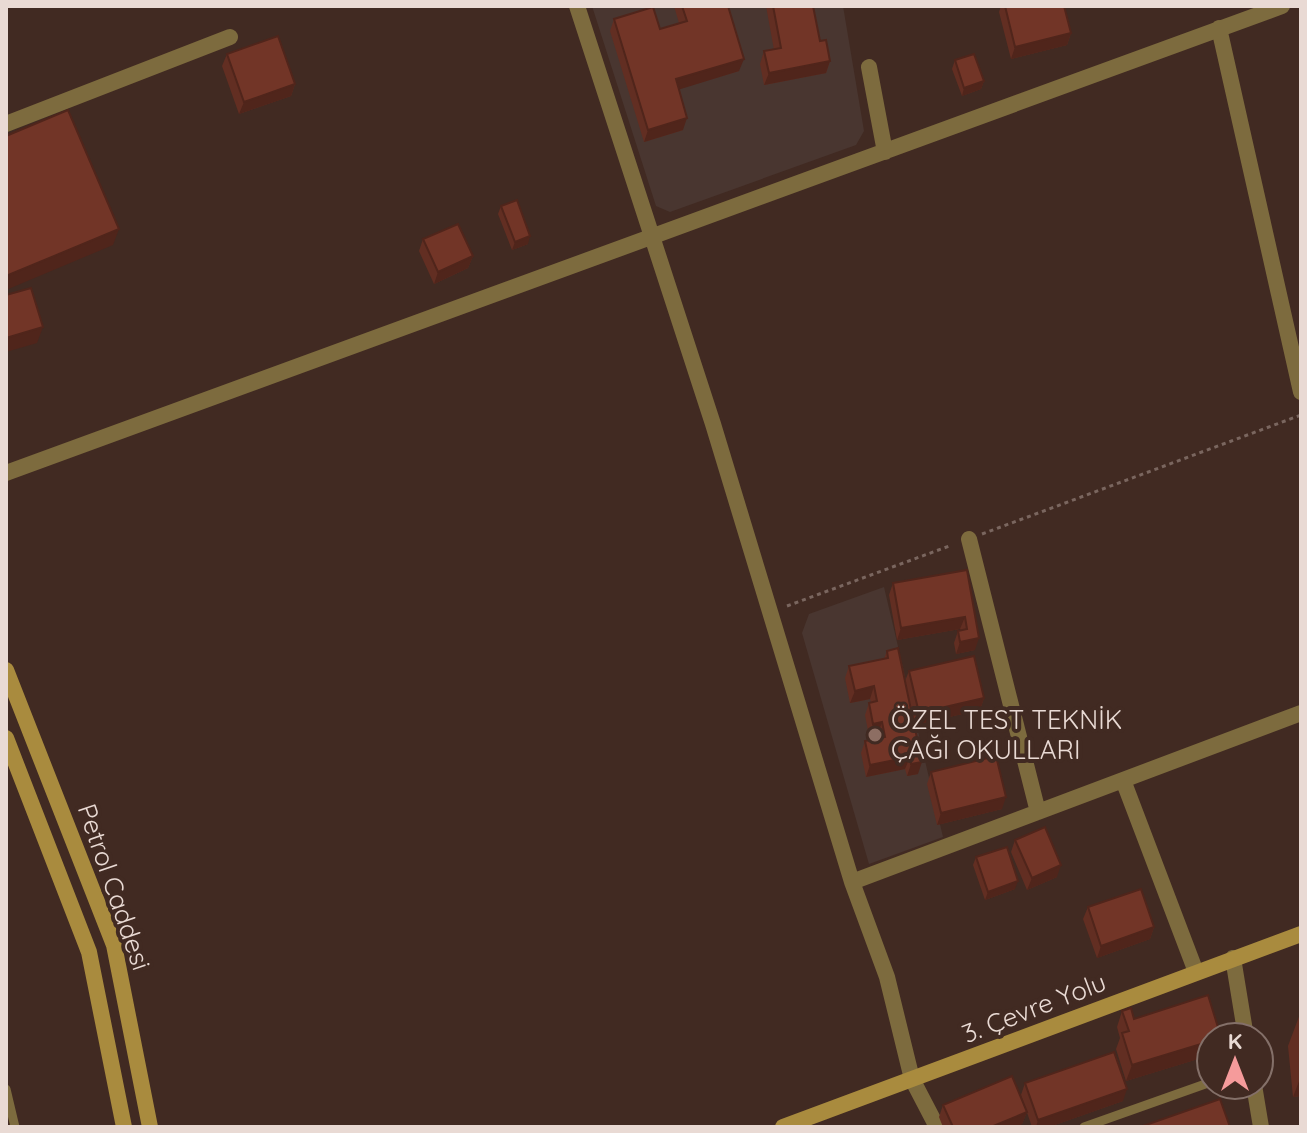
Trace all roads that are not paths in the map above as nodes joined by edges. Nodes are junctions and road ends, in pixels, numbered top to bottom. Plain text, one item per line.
1 (577, 6) edge
2 (1282, 6) edge
3 (1219, 28) junction
4 (230, 37) dead end
5 (869, 67) dead end
6 (6, 124) edge
7 (885, 152) junction
8 (651, 238) junction
9 (1301, 392) edge
10 (6, 473) edge
11 (969, 539) road end
12 (6, 670) edge
13 (1301, 713) edge
14 (6, 738) edge
15 (1123, 780) junction
16 (1038, 812) junction
17 (852, 882) junction
18 (1301, 934) edge
19 (1233, 958) junction
20 (1196, 972) junction
21 (1243, 1021) edge
22 (912, 1079) junction
23 (1195, 1088) edge
24 (6, 1089) edge
25 (1257, 1101) edge
26 (15, 1127) edge
27 (124, 1127) edge
28 (150, 1127) edge
29 (783, 1127) edge
30 (937, 1127) edge
31 (1084, 1127) edge
32 (1261, 1127) edge

1 - 8 street
2 - 3 street
3 - 7 street
3 - 9 street
4 - 6 street
5 - 7 street
7 - 8 street
8 - 10 street
8 - 17 street
11 - 16 street
12 - 28 main road, Petrol Caddesi
13 - 15 street
14 - 27 main road, Petrol Caddesi
15 - 16 street
15 - 20 street
16 - 17 street
17 - 22 street
18 - 19 main road, 3. Çevre Yolu
19 - 20 main road, 3. Çevre Yolu
19 - 21 street
20 - 22 main road, 3. Çevre Yolu
22 - 29 main road, 3. Çevre Yolu
22 - 30 street
23 - 31 lane
24 - 26 lane
25 - 32 street

